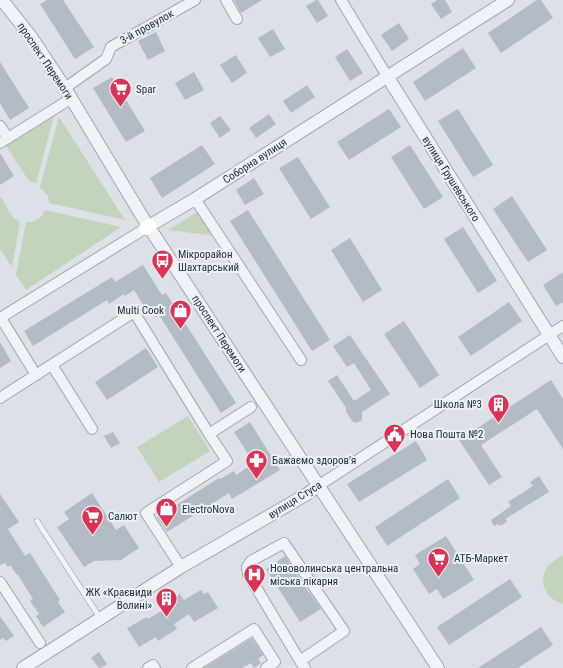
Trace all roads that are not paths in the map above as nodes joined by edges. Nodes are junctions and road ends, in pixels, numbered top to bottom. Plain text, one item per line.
1 (2, 0) edge
2 (195, 0) edge
3 (226, 0) edge
4 (341, 0) edge
5 (508, 0) edge
6 (237, 19) dead end
7 (387, 76) junction
8 (65, 88) junction
9 (72, 98) junction
10 (0, 126) edge
11 (4, 140) edge
12 (195, 199) junction
13 (148, 227) junction
14 (1, 318) edge
15 (563, 326) edge
16 (549, 335) junction
17 (563, 357) edge
18 (301, 360) dead end
19 (52, 365) junction
20 (36, 375) junction
21 (0, 398) edge
22 (251, 407) dead end
23 (92, 429) dead end
24 (209, 434) junction
25 (318, 486) junction
26 (37, 521) dead end
27 (181, 567) junction
28 (0, 582) edge
29 (101, 619) junction
30 (40, 643) dead end
31 (303, 664) edge
32 (23, 668) edge
33 (148, 668) edge
34 (155, 668) edge
35 (192, 668) edge
36 (266, 668) edge
37 (438, 668) edge

1 - 8 street, проспект Перемоги
2 - 8 street, 3-й провулок
3 - 6 street
4 - 7 street, вулиця Грушевського
5 - 7 street, Соборна вулиця
7 - 12 street, Соборна вулиця
7 - 16 street, вулиця Грушевського
8 - 9 street, проспект Перемоги
9 - 11 street
9 - 13 street, проспект Перемоги
10 - 11 street
12 - 13 street, Соборна вулиця
12 - 18 street
13 - 14 street, Соборна вулиця
13 - 25 street, проспект Перемоги
14 - 20 street
15 - 16 street, вулиця Стуса
16 - 17 street, вулиця Грушевського
16 - 25 street, вулиця Стуса
19 - 20 street
19 - 23 street
19 - 24 street
20 - 21 street
22 - 24 street
24 - 27 street
25 - 27 street, вулиця Стуса
25 - 37 street, проспект Перемоги
26 - 29 lane
27 - 29 street, вулиця Стуса
28 - 30 street
29 - 32 street, вулиця Стуса
31 - 31 street
33 - 34 street
35 - 36 street

